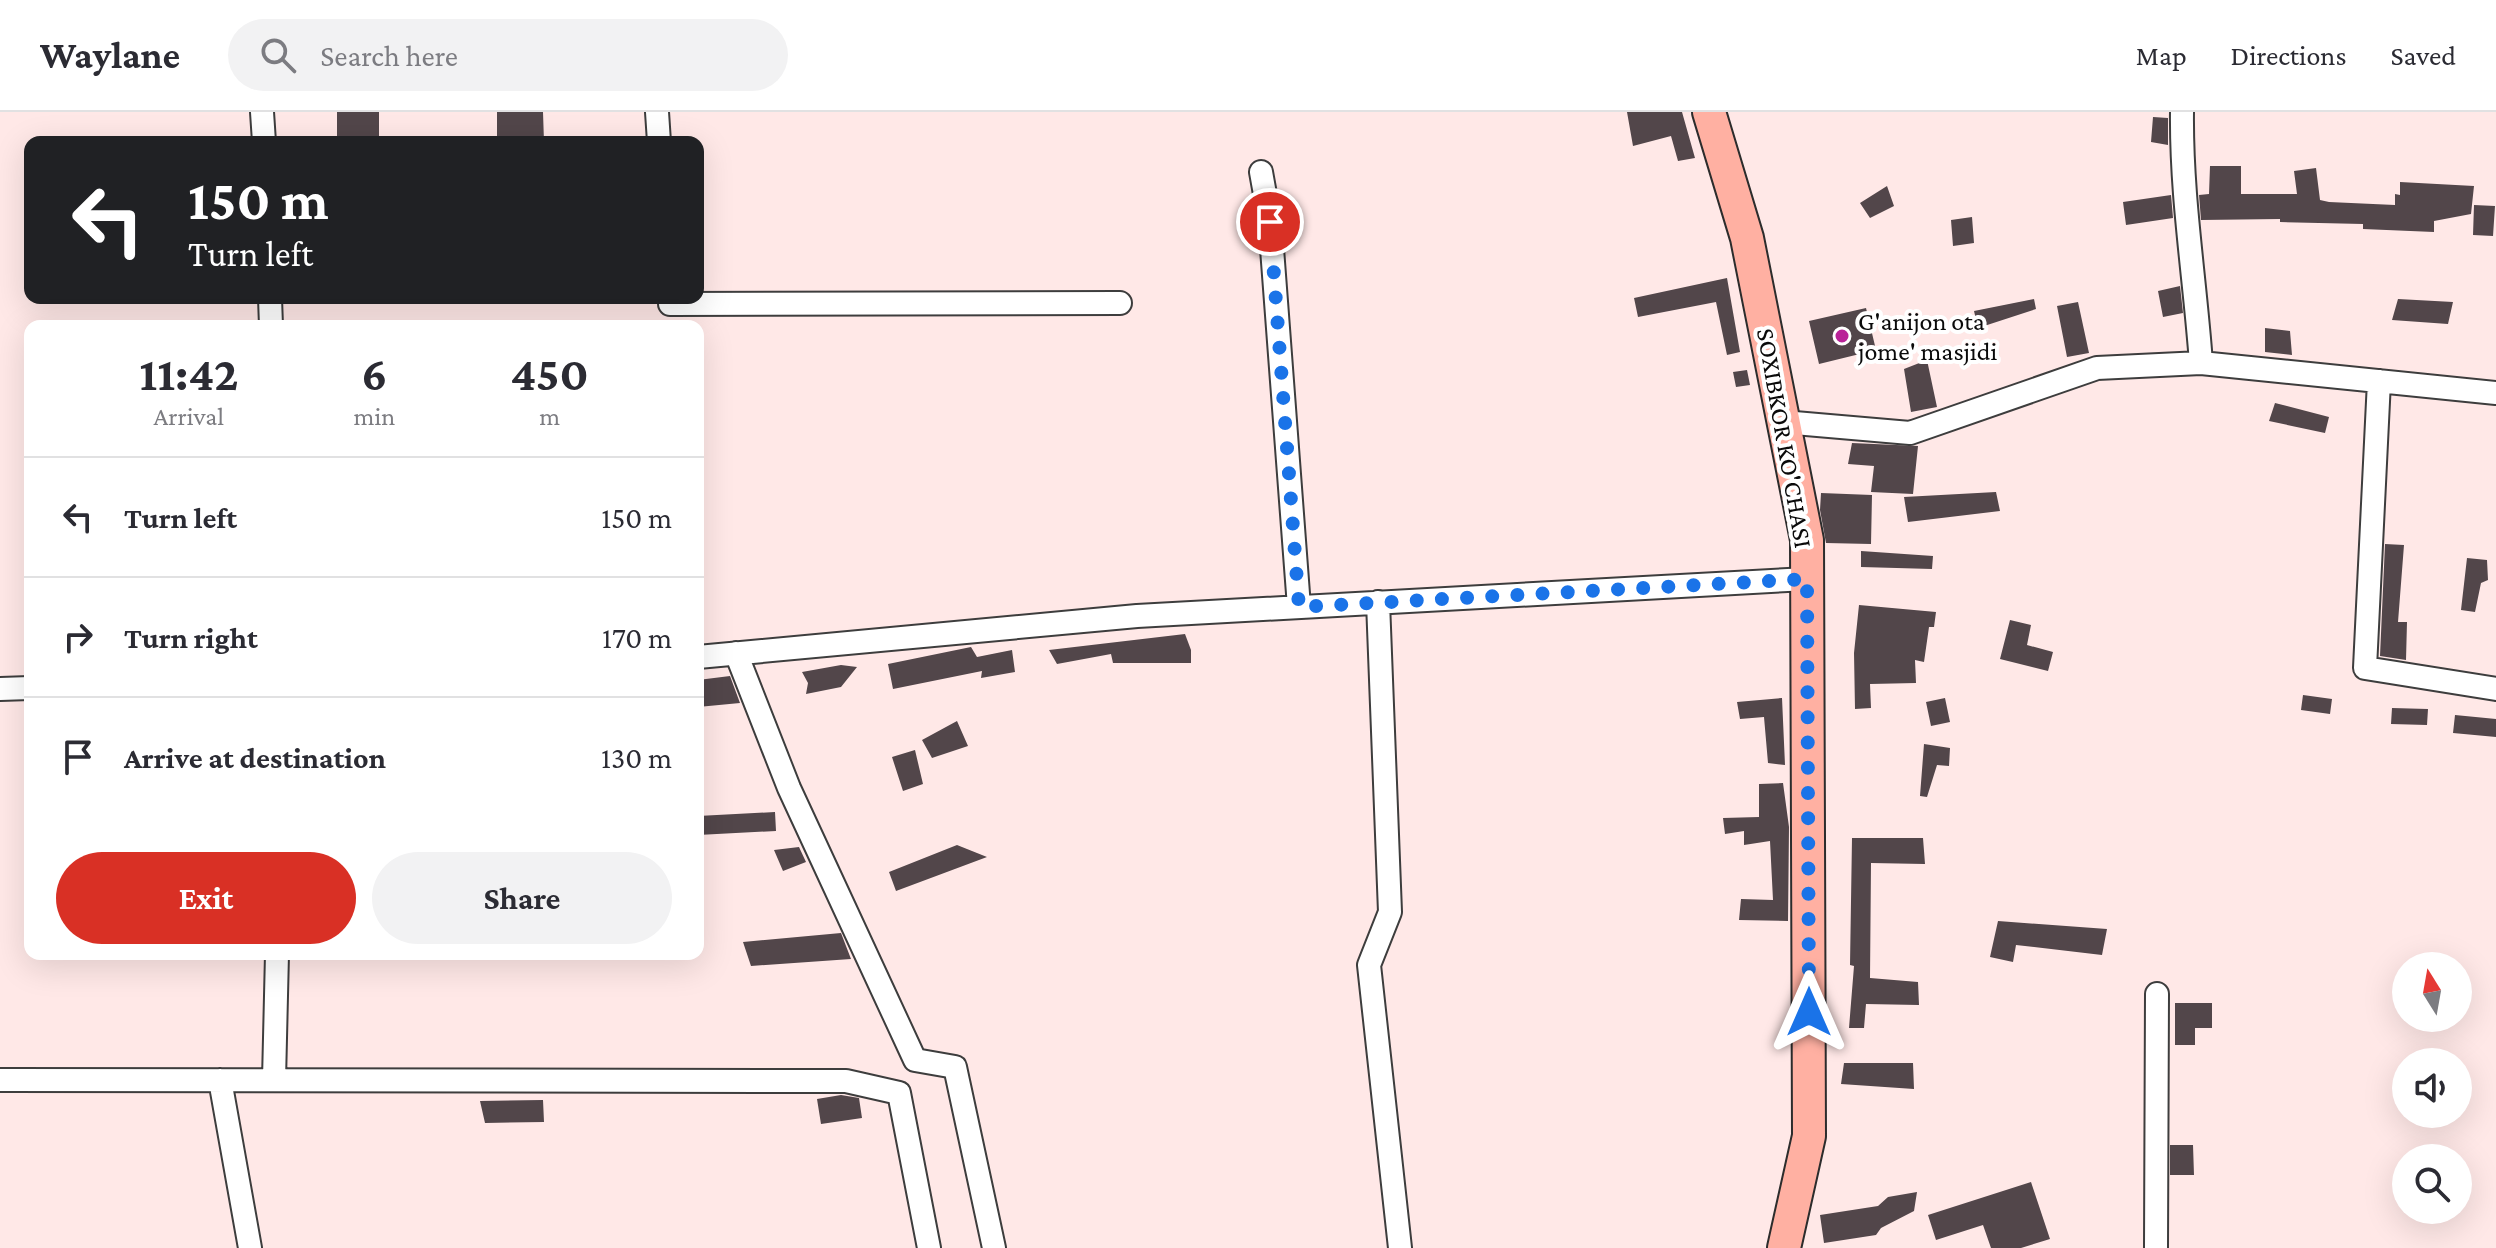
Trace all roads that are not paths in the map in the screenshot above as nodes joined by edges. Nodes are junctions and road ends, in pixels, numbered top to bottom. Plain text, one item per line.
1 (262, 112) edge
2 (657, 112) edge
3 (1709, 112) edge
4 (2182, 112) edge
5 (264, 136) edge
6 (659, 136) edge
7 (1261, 172) dead end
8 (1120, 303) dead end
9 (670, 309) edge
10 (2201, 363) junction
11 (2379, 381) junction
12 (2496, 393) edge
13 (1783, 422) junction
14 (1807, 579) junction
15 (1378, 602) junction
16 (1299, 607) junction
17 (736, 653) junction
18 (704, 656) edge
19 (24, 688) edge
20 (0, 689) edge
21 (2496, 689) edge
22 (277, 960) edge
23 (2157, 994) dead end
24 (0, 1080) edge
25 (220, 1080) junction
26 (274, 1080) junction
27 (250, 1248) edge
28 (929, 1248) edge
29 (994, 1248) edge
30 (1400, 1248) edge
31 (1784, 1248) edge
32 (2156, 1248) edge

1 - 5 street
2 - 6 street
3 - 13 main road, SOXIBKOR KO'CHASI
4 - 10 street
7 - 16 street
8 - 9 street
10 - 11 street
10 - 13 street
11 - 12 street
11 - 21 street
13 - 14 main road, SOXIBKOR KO'CHASI
14 - 15 street
14 - 31 main road, SOXIBKOR KO'CHASI
15 - 16 street
15 - 30 street
16 - 17 street
17 - 18 street
17 - 29 street
19 - 20 street
22 - 26 street
23 - 32 street
24 - 25 street
25 - 26 street
25 - 27 street
26 - 28 street

